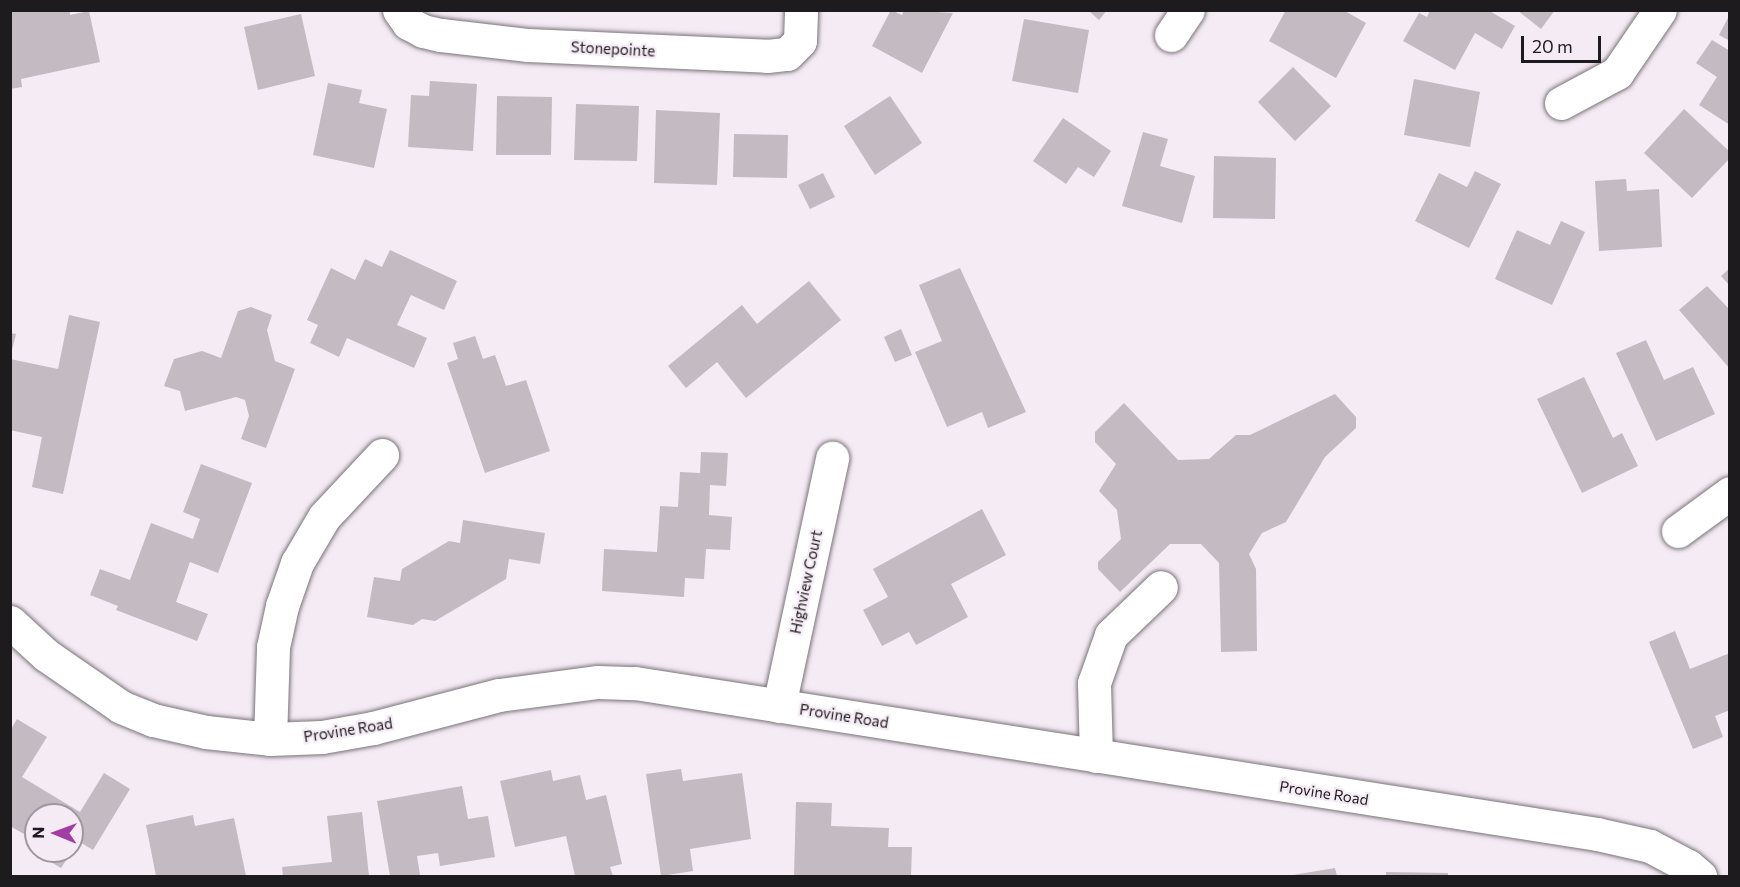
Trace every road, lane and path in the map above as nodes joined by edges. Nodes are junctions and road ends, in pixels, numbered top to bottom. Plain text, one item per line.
1 (399, 10) edge
2 (801, 10) edge
3 (1660, 10) edge
4 (1561, 103) dead end
5 (382, 456) dead end
6 (832, 458) dead end
7 (1730, 493) edge
8 (1678, 531) dead end
9 (1161, 587) dead end
10 (10, 622) edge
11 (779, 706) junction
12 (270, 739) junction
13 (1096, 756) junction
14 (1700, 876) edge

1 - 2 street, Stonepointe
3 - 4 street
5 - 12 street
6 - 11 street, Highview Court
7 - 8 street
9 - 13 street
10 - 12 street, Provine Road
11 - 12 street, Provine Road
11 - 13 street, Provine Road
13 - 14 street, Provine Road

